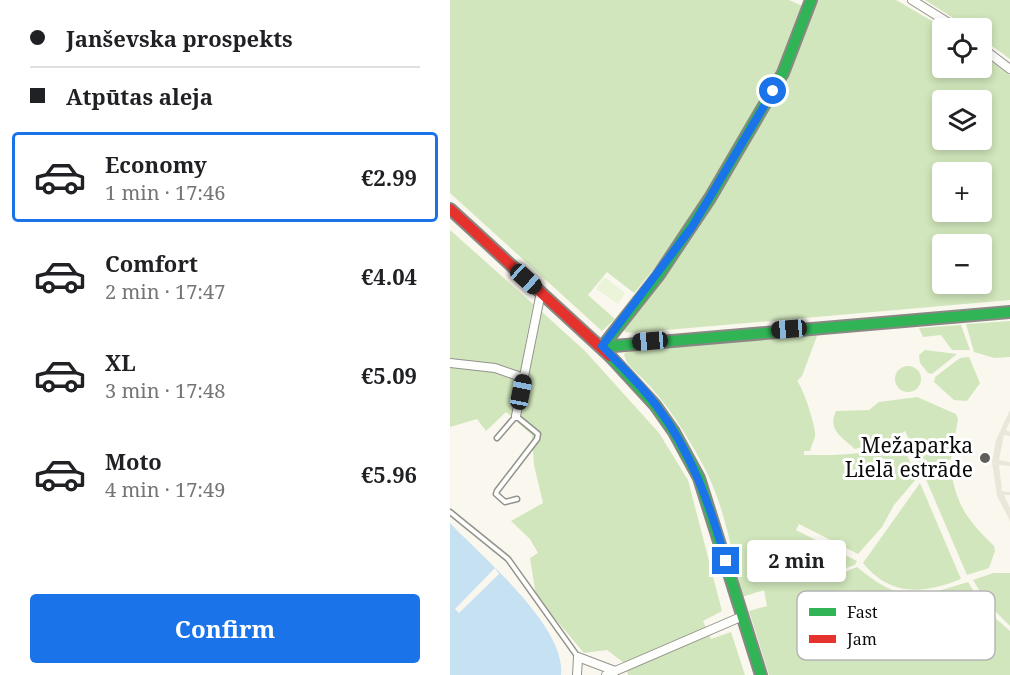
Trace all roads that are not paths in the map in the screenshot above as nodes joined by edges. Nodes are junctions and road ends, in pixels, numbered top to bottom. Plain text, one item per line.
1 (811, 0) edge
2 (912, 0) edge
3 (941, 18) edge
4 (992, 55) edge
5 (1010, 69) edge
6 (450, 209) edge
7 (541, 292) junction
8 (1010, 312) edge
9 (602, 346) junction
10 (450, 363) edge
11 (524, 378) junction
12 (516, 416) junction
13 (497, 438) dead end
14 (517, 499) dead end
15 (450, 512) edge
16 (743, 616) junction
17 (578, 657) junction
18 (615, 671) junction
19 (577, 675) edge
20 (606, 675) edge
21 (761, 675) edge

1 - 9 street
2 - 3 street
4 - 5 street
6 - 7 street
7 - 9 street
7 - 11 street
8 - 9 street
9 - 16 street
10 - 11 street
11 - 12 street
12 - 13 lane
12 - 14 lane
15 - 17 lane
16 - 18 street
16 - 21 street
17 - 18 street
17 - 19 street
18 - 20 street

